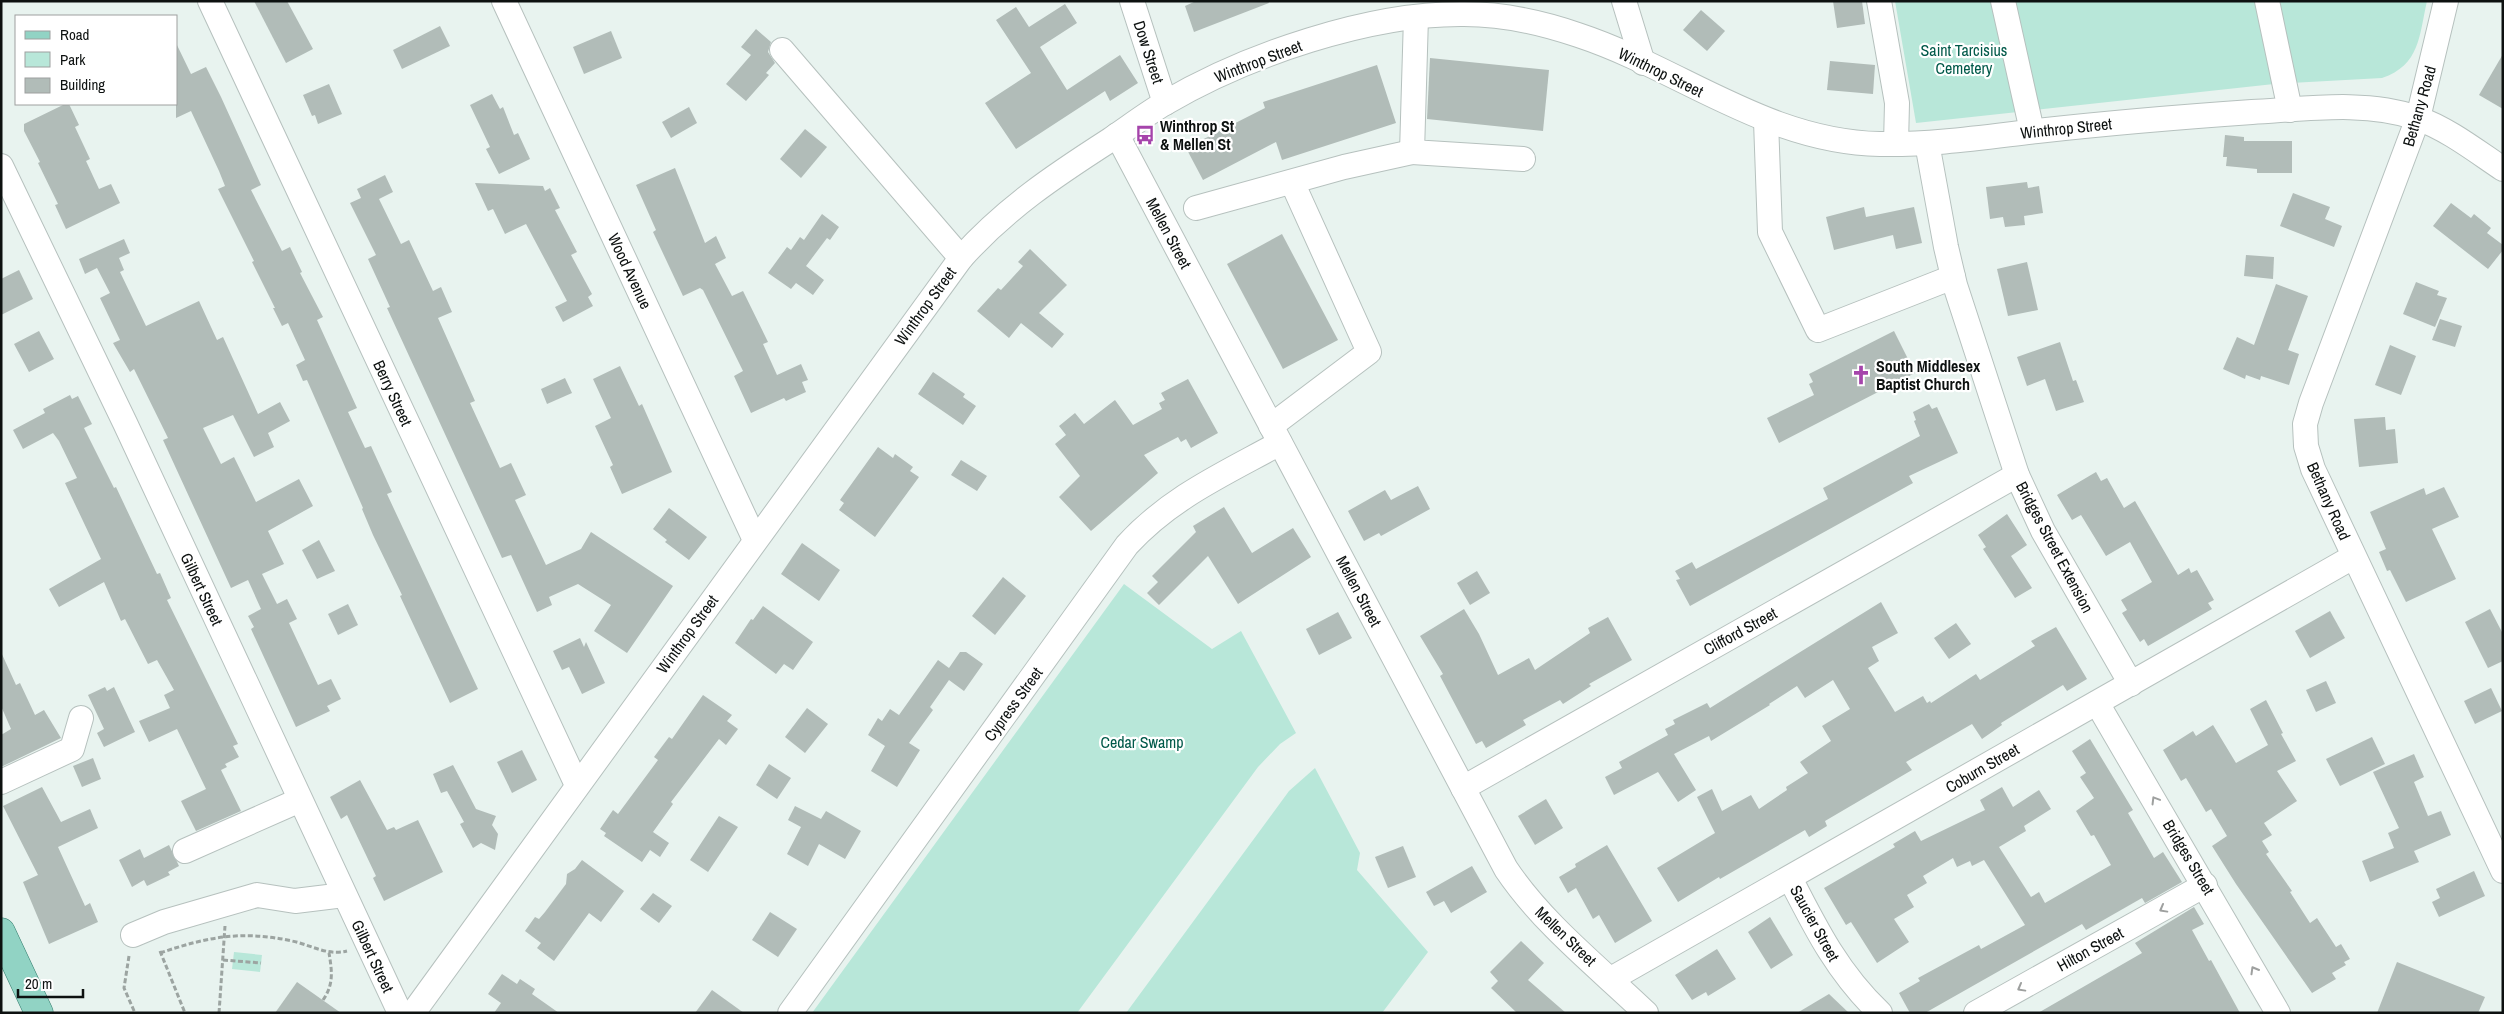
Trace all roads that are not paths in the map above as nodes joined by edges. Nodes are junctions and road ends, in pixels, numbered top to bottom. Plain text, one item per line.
1 (210, 1) edge
2 (504, 1) edge
3 (1132, 1) edge
4 (1624, 1) edge
5 (1879, 1) edge
6 (2003, 1) edge
7 (2268, 1) edge
8 (2446, 1) edge
9 (1382, 11) edge
10 (1416, 18) junction
11 (782, 50) dead end
12 (1644, 63) junction
13 (1165, 103) junction
14 (2290, 110) junction
15 (2418, 118) junction
16 (1766, 121) junction
17 (2032, 131) junction
18 (1117, 136) junction
19 (1927, 143) junction
20 (1896, 144) junction
21 (1412, 152) junction
22 (1523, 159) dead end
23 (1, 166) edge
24 (2503, 169) edge
25 (1292, 182) junction
26 (1196, 208) dead end
27 (961, 258) junction
28 (1953, 277) junction
29 (1275, 434) junction
30 (2016, 475) junction
31 (755, 540) junction
32 (2353, 557) junction
33 (2131, 684) junction
34 (2097, 703) junction
35 (81, 718) dead end
36 (1, 782) edge
37 (577, 786) junction
38 (1463, 788) junction
39 (300, 800) junction
40 (185, 851) dead end
41 (2503, 871) edge
42 (1790, 878) junction
43 (2206, 885) junction
44 (344, 895) junction
45 (141, 931) road end
46 (1, 932) edge
47 (1611, 979) junction
48 (39, 1013) edge
49 (400, 1013) edge
50 (413, 1013) edge
51 (790, 1013) edge
52 (1646, 1013) edge
53 (1880, 1013) edge
54 (1976, 1013) edge
55 (2278, 1013) edge

1 - 37 street, Berry Street
2 - 31 street, Wood Avenue
3 - 13 street, Dow Street
4 - 12 street
5 - 20 street
6 - 17 street
7 - 14 street
8 - 15 street, Bethany Road
9 - 10 street, Winthrop Street
9 - 13 street, Winthrop Street
10 - 12 street, Winthrop Street
10 - 21 street
11 - 27 street
12 - 16 street, Winthrop Street
13 - 18 street, Winthrop Street
14 - 15 street, Winthrop Street
14 - 17 street, Winthrop Street
15 - 24 street, Winthrop Street
15 - 32 street, Bethany Road
16 - 20 street, Winthrop Street
16 - 28 street
17 - 19 street, Winthrop Street
18 - 27 street, Winthrop Street
18 - 29 street, Mellen Street
19 - 20 street, Winthrop Street
19 - 28 street, Bridges Street Extension
21 - 22 street
21 - 25 street
23 - 39 street, Gilbert Street
25 - 26 street
25 - 29 street, Cypress Street
27 - 31 street, Winthrop Street
28 - 30 street, Bridges Street Extension
29 - 38 street, Mellen Street
29 - 51 street, Cypress Street
30 - 33 street, Bridges Street Extension
30 - 38 street, Clifford Street
31 - 37 street, Winthrop Street
32 - 33 street, Coburn Street
32 - 41 street, Bethany Road
33 - 34 street, Coburn Street
34 - 42 street, Coburn Street
43 -> 34 street, Bridges Street
35 - 36 street
37 - 50 street, Winthrop Street
38 - 47 street, Mellen Street
39 - 40 street
39 - 44 street, Gilbert Street
42 - 47 street, Coburn Street
42 - 53 street, Saucier Street
43 -> 54 street, Hilton Street
55 -> 43 street, Bridges Street
44 - 45 street
44 - 49 street, Gilbert Street
46 - 48 main road
47 - 52 street, Mellen Street

